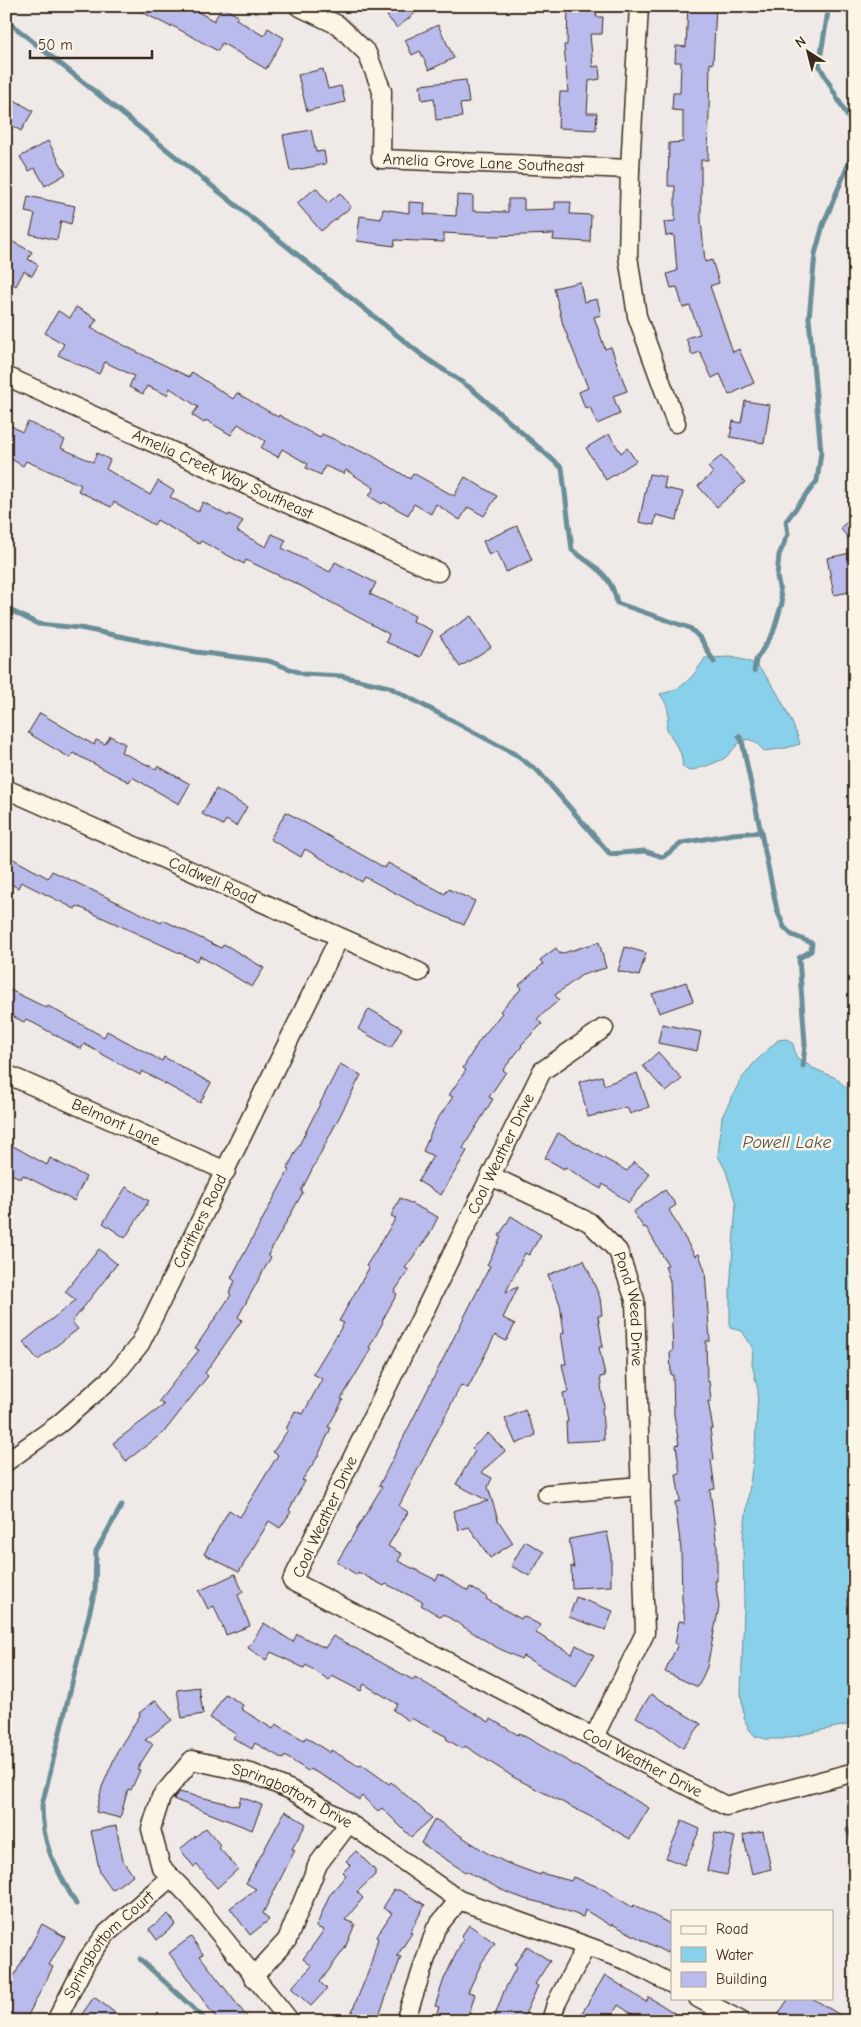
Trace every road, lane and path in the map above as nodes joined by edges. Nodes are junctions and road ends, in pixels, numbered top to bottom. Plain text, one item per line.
1 (298, 6) edge
2 (639, 6) edge
3 (630, 169) junction
4 (6, 376) edge
5 (676, 423) dead end
6 (438, 572) dead end
7 (6, 789) edge
8 (339, 938) junction
9 (419, 972) dead end
10 (604, 1028) dead end
11 (6, 1074) edge
12 (226, 1171) junction
13 (491, 1176) junction
14 (6, 1462) edge
15 (641, 1486) junction
16 (547, 1494) dead end
17 (594, 1737) junction
18 (855, 1772) edge
19 (349, 1823) junction
20 (171, 1877) junction
21 (459, 1900) junction
22 (586, 1946) junction
23 (253, 1977) junction
24 (671, 1983) edge
25 (705, 2008) edge
26 (56, 2021) edge
27 (290, 2021) edge
28 (405, 2021) edge
29 (551, 2021) edge
30 (741, 2021) edge

1 - 3 street, Amelia Grove Lane Southeast
2 - 3 street
3 - 5 street
4 - 6 street, Amelia Creek Way Southeast
7 - 8 street, Caldwell Road
8 - 9 street, Caldwell Road
8 - 12 street, Carithers Road
10 - 13 street, Cool Weather Drive
11 - 12 street, Belmont Lane
12 - 14 street, Carithers Road
13 - 15 street, Pond Weed Drive
13 - 17 street, Cool Weather Drive
15 - 16 street
15 - 17 street, Pond Weed Drive
17 - 18 street, Cool Weather Drive
19 - 20 street, Springbottom Drive
19 - 21 street, Springbottom Drive
19 - 23 street
20 - 23 street, Springbottom Drive
20 - 26 street, Springbottom Court
21 - 22 street, Springbottom Drive
21 - 28 street
22 - 24 street, Springbottom Drive
22 - 29 street
23 - 27 street, Springbottom Drive
25 - 30 street

